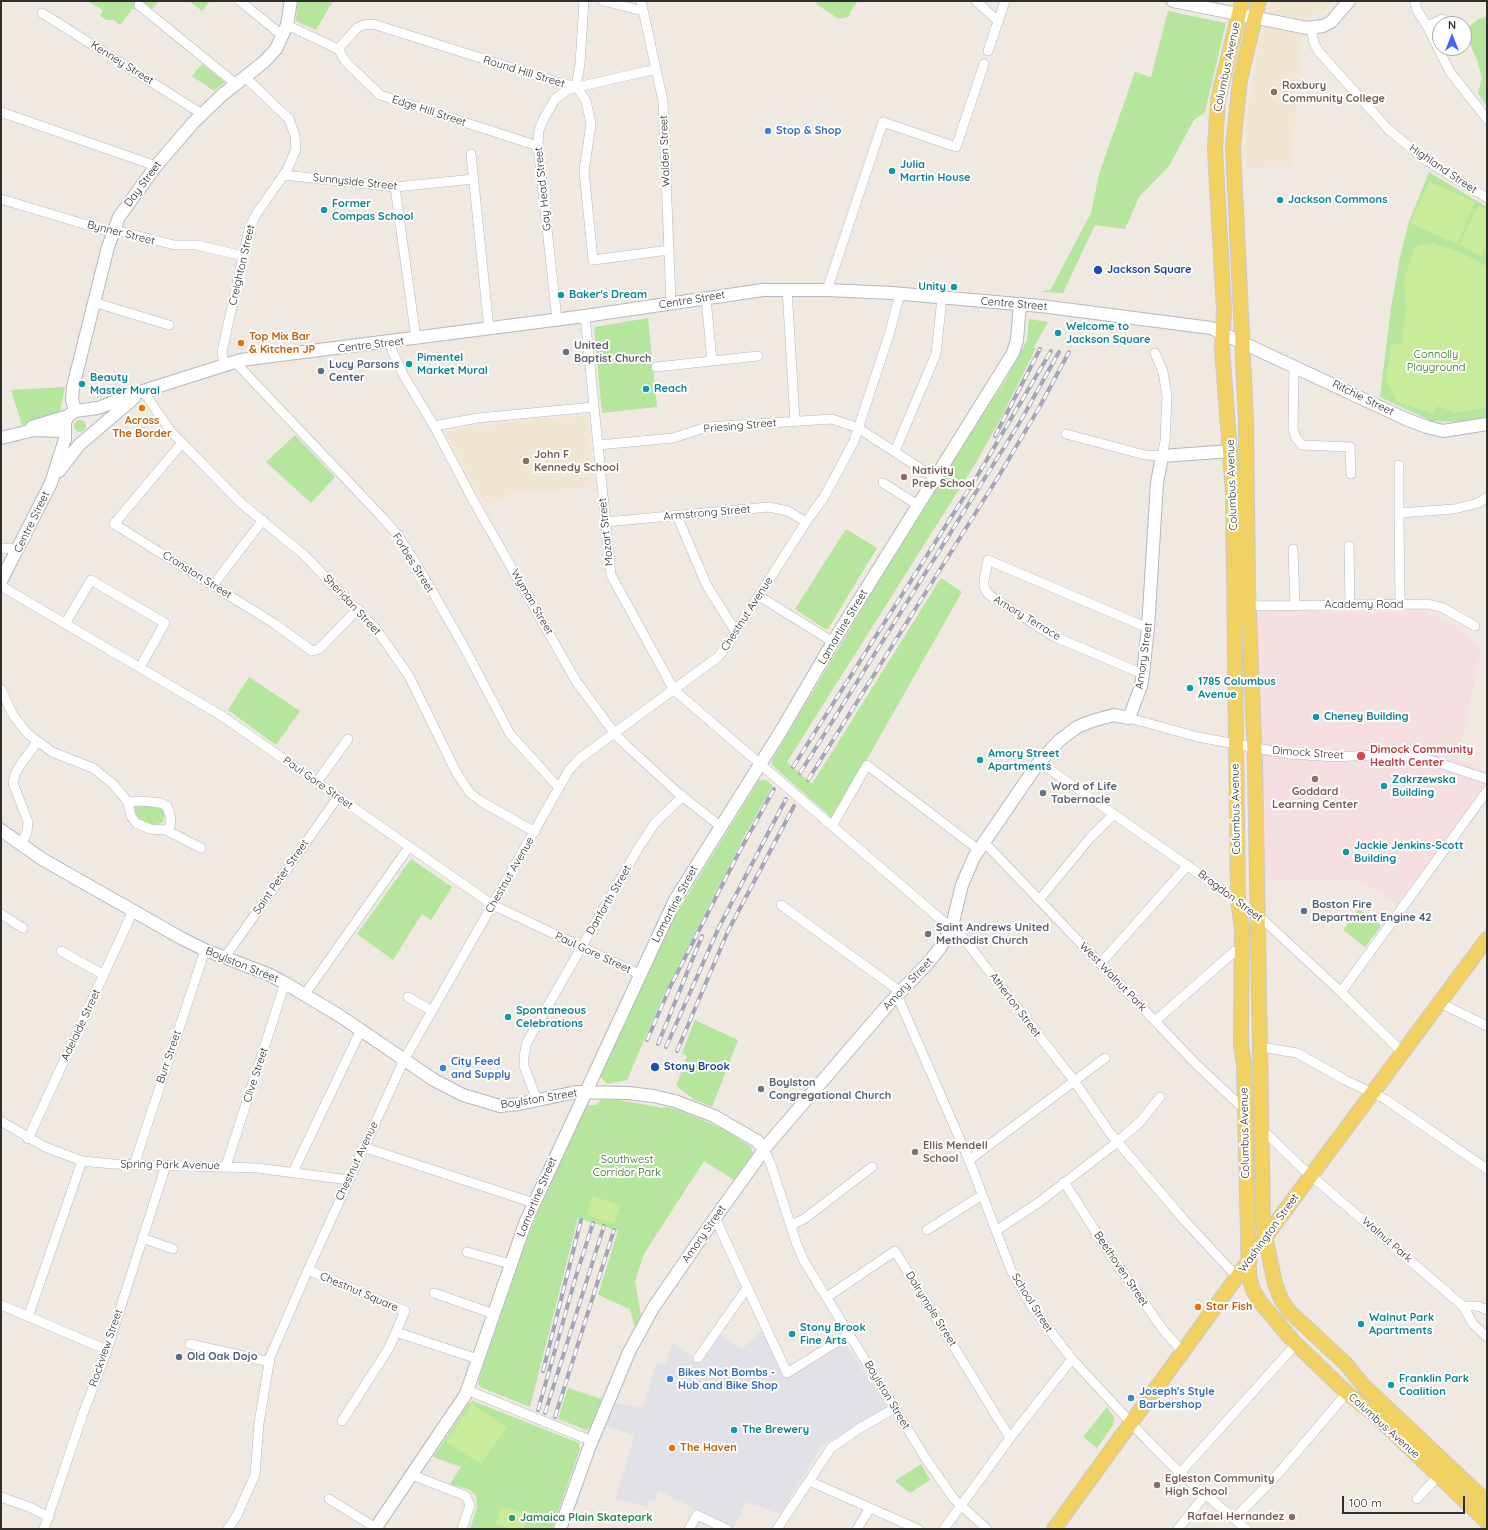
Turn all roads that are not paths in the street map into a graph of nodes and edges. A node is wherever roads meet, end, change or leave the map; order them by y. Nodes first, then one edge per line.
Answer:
1 (240, 1) edge
2 (291, 1) edge
3 (584, 1) edge
4 (603, 1) edge
5 (641, 1) edge
6 (976, 1) edge
7 (1005, 1) edge
8 (1173, 1) edge
9 (1242, 1) edge
10 (1259, 1) edge
11 (1349, 1) edge
12 (1415, 1) edge
13 (139, 6) dead end
14 (643, 11) junction
15 (42, 13) dead end
16 (1239, 15) junction
17 (1254, 18) junction
18 (998, 21) junction
19 (1432, 24) edge
20 (1427, 26) junction
21 (1311, 28) junction
22 (285, 31) junction
23 (338, 49) junction
24 (988, 51) dead end
25 (984, 64) dead end
26 (656, 70) junction
27 (241, 80) junction
28 (576, 86) junction
29 (1, 112) edge
30 (202, 114) junction
31 (1487, 119) edge
32 (538, 146) junction
33 (471, 154) dead end
34 (156, 166) junction
35 (284, 175) junction
36 (474, 179) junction
37 (395, 187) junction
38 (1487, 198) edge
39 (1, 199) edge
40 (113, 231) junction
41 (669, 250) junction
42 (243, 256) junction
43 (786, 289) junction
44 (827, 290) junction
45 (900, 294) junction
46 (706, 298) junction
47 (942, 298) junction
48 (93, 302) junction
49 (671, 303) junction
50 (1020, 304) junction
51 (585, 316) junction
52 (556, 320) junction
53 (168, 325) dead end
54 (489, 329) junction
55 (1222, 332) junction
56 (416, 339) junction
57 (1243, 342) junction
58 (390, 343) junction
59 (1155, 353) dead end
60 (758, 356) dead end
61 (712, 361) junction
62 (229, 363) junction
63 (1294, 366) junction
64 (656, 367) dead end
65 (143, 392) junction
66 (594, 407) junction
67 (74, 413) junction
68 (796, 421) junction
69 (1487, 424) edge
70 (434, 426) junction
71 (858, 428) junction
72 (24, 432) junction
73 (66, 432) junction
74 (1066, 434) dead end
75 (89, 437) junction
76 (1, 438) edge
77 (182, 443) junction
78 (598, 445) junction
79 (895, 451) junction
80 (1231, 451) junction
81 (1162, 456) junction
82 (1399, 465) dead end
83 (1352, 474) dead end
84 (935, 478) junction
85 (51, 483) junction
86 (883, 483) dead end
87 (1487, 498) edge
88 (918, 505) junction
89 (1400, 513) junction
90 (677, 516) junction
91 (262, 520) junction
92 (605, 522) junction
93 (806, 522) junction
94 (1349, 546) dead end
95 (1, 548) edge
96 (19, 549) junction
97 (1293, 549) dead end
98 (1, 581) edge
99 (213, 585) junction
100 (1, 586) edge
101 (759, 596) junction
102 (1350, 604) junction
103 (1400, 604) junction
104 (1295, 605) junction
105 (1249, 606) junction
106 (358, 609) junction
107 (65, 624) junction
108 (1475, 626) dead end
109 (1148, 628) junction
110 (736, 632) junction
111 (833, 642) junction
112 (140, 667) junction
113 (1143, 674) junction
114 (1, 689) edge
115 (674, 690) junction
116 (1129, 718) junction
117 (615, 734) junction
118 (348, 739) dead end
119 (37, 742) junction
120 (1235, 744) junction
121 (1254, 748) junction
122 (1039, 762) junction
123 (760, 765) junction
124 (1487, 779) edge
125 (317, 782) junction
126 (559, 788) junction
127 (1487, 791) edge
128 (683, 796) junction
129 (338, 797) junction
130 (128, 802) junction
131 (1114, 814) junction
132 (720, 826) junction
133 (832, 826) junction
134 (1, 830) edge
135 (166, 830) junction
136 (535, 832) junction
137 (21, 845) junction
138 (981, 846) junction
139 (409, 847) junction
140 (201, 848) dead end
141 (1188, 865) junction
142 (1039, 900) junction
143 (1238, 900) junction
144 (493, 905) junction
145 (781, 905) dead end
146 (133, 911) junction
147 (1, 914) edge
148 (1258, 915) junction
149 (952, 926) junction
150 (24, 928) dead end
151 (1487, 939) edge
152 (582, 948) junction
153 (205, 950) junction
154 (1242, 950) junction
155 (61, 951) dead end
156 (225, 957) junction
157 (1100, 964) junction
158 (638, 974) junction
159 (104, 975) junction
160 (285, 983) junction
161 (1341, 992) junction
162 (899, 993) junction
163 (305, 994) junction
164 (408, 996) dead end
165 (1440, 1003) junction
166 (432, 1011) junction
167 (1155, 1021) junction
168 (1487, 1026) edge
169 (360, 1030) junction
170 (1261, 1047) junction
171 (1402, 1052) junction
172 (1105, 1058) dead end
173 (404, 1060) junction
174 (1075, 1082) junction
175 (584, 1092) junction
176 (1373, 1093) junction
177 (1160, 1097) dead end
178 (537, 1100) junction
179 (1245, 1110) junction
180 (1, 1121) edge
181 (1262, 1132) junction
182 (28, 1139) junction
183 (1117, 1141) junction
184 (363, 1147) junction
185 (764, 1149) junction
186 (969, 1160) junction
187 (82, 1161) junction
188 (134, 1165) junction
189 (166, 1165) junction
190 (226, 1166) junction
191 (872, 1167) dead end
192 (1487, 1169) edge
193 (293, 1172) junction
194 (1311, 1176) junction
195 (349, 1180) junction
196 (1064, 1182) junction
197 (982, 1194) junction
198 (534, 1203) junction
199 (715, 1218) junction
200 (791, 1225) junction
201 (927, 1230) dead end
202 (997, 1230) junction
203 (1265, 1236) junction
204 (142, 1238) junction
205 (174, 1249) dead end
206 (467, 1252) dead end
207 (1248, 1261) junction
208 (510, 1264) junction
209 (308, 1270) junction
210 (1237, 1277) junction
211 (747, 1288) junction
212 (434, 1293) dead end
213 (826, 1297) junction
214 (1, 1305) edge
215 (1463, 1306) junction
216 (1487, 1310) edge
217 (494, 1314) junction
218 (28, 1317) junction
219 (396, 1332) junction
220 (850, 1334) junction
221 (1487, 1337) edge
222 (190, 1344) dead end
223 (1296, 1344) junction
224 (107, 1350) junction
225 (1183, 1352) junction
226 (698, 1358) dead end
227 (478, 1359) junction
228 (1072, 1359) junction
229 (270, 1362) junction
230 (467, 1390) junction
231 (1347, 1393) junction
232 (895, 1408) junction
233 (342, 1421) dead end
234 (1131, 1422) junction
235 (1010, 1438) junction
236 (592, 1441) junction
237 (1180, 1473) junction
238 (412, 1475) junction
239 (1438, 1476) junction
240 (808, 1481) junction
241 (1205, 1495) junction
242 (1, 1498) edge
243 (329, 1499) dead end
244 (1416, 1499) dead end
245 (1487, 1502) edge
246 (962, 1507) junction
247 (870, 1508) junction
248 (49, 1517) junction
249 (1487, 1522) edge
250 (1236, 1524) edge
251 (376, 1528) edge
252 (44, 1529) edge
253 (228, 1529) edge
254 (462, 1529) edge
255 (560, 1529) edge
256 (689, 1529) edge
257 (727, 1529) edge
258 (777, 1529) edge
259 (857, 1529) edge
260 (918, 1529) edge
261 (944, 1529) edge
262 (987, 1529) edge
263 (1054, 1529) edge
264 (1178, 1529) edge
265 (1246, 1529) edge

1 - 22 street
2 - 22 street, Day Street
3 - 28 street
4 - 14 street
5 - 14 street, Walden Street
6 - 18 street
7 - 18 street
8 - 16 street
9 - 16 main road, Columbus Avenue
10 - 17 main road, Columbus Avenue
11 - 21 street
12 - 20 street
13 - 27 street, Creighton Street
14 - 26 street, Walden Street
15 - 30 street, Kenney Street
16 - 17 street
16 - 55 main road, Columbus Avenue
17 - 21 street
17 - 57 main road, Columbus Avenue
18 - 24 street
19 - 20 street
20 - 31 street
21 - 38 street, Highland Street
22 - 23 street
22 - 27 street, Day Street
23 - 28 street, Round Hill Street
23 - 32 street, Edge Hill Street
25 - 44 street
26 - 28 street
26 - 41 street, Walden Street
27 - 30 street, Day Street
27 - 35 street, Creighton Street
28 - 32 street, Gay Head Street
28 - 41 street, Round Hill Street
29 - 34 street
30 - 34 street, Day Street
32 - 52 street, Gay Head Street
33 - 36 street
34 - 40 street, Day Street
35 - 37 street, Sunnyside Street
35 - 42 street, Creighton Street
36 - 37 street, Sunnyside Street
36 - 54 street
37 - 56 street
39 - 40 street, Bynner Street
40 - 42 street, Bynner Street
40 - 48 street, Day Street
41 - 49 street, Walden Street
42 - 62 street, Creighton Street
43 - 44 street, Centre Street
43 - 46 street, Centre Street
43 - 68 street
44 - 45 street, Centre Street
45 - 47 street, Centre Street
45 - 71 street, Chestnut Avenue
46 - 49 street, Centre Street
46 - 61 street
47 - 50 street, Centre Street
47 - 79 street
48 - 53 street
48 - 67 street, Day Street
49 - 51 street, Centre Street
50 - 55 street, Centre Street
50 - 84 street, Lamartine Street
51 - 52 street, Centre Street
51 - 66 street, Mozart Street
52 - 54 street, Centre Street
54 - 56 street, Centre Street
55 - 57 street, Centre Street
55 - 80 main road, Columbus Avenue
56 - 58 street, Centre Street
57 - 63 street, Ritchie Street
57 - 105 main road, Columbus Avenue
58 - 62 street, Centre Street
58 - 70 street, Wyman Street
59 - 81 street
60 - 61 street
61 - 64 street
62 - 65 street, Centre Street
62 - 126 street, Forbes Street
63 - 69 street, Ritchie Street
63 - 83 street
65 - 67 street, Centre Street
65 - 75 street, Centre Street
65 - 77 street, Sheridan Street
66 - 70 street
66 - 78 street, Mozart Street
67 - 72 street
67 - 73 street, Centre Street
67 - 75 street
68 - 71 street, Priesing Street
68 - 78 street, Priesing Street
70 - 117 street, Wyman Street
71 - 79 street, Priesing Street
71 - 93 street, Chestnut Avenue
72 - 73 street
72 - 76 street
73 - 75 street
73 - 85 street, Centre Street
74 - 81 street
75 - 85 street, Centre Street
77 - 91 street, Sheridan Street
77 - 99 street, Cranston Street
78 - 92 street, Mozart Street
79 - 84 street, Priesing Street
80 - 81 street
80 - 120 main road, Columbus Avenue
81 - 109 street, Amory Street
82 - 89 street
84 - 88 street, Lamartine Street
85 - 96 street, Centre Street
86 - 88 street
87 - 89 street
88 - 111 street, Lamartine Street
89 - 103 street
90 - 92 street, Armstrong Street
90 - 93 street, Armstrong Street
90 - 110 street
91 - 99 street
91 - 106 street, Sheridan Street
92 - 115 street, Mozart Street
93 - 101 street, Chestnut Avenue
94 - 102 street
95 - 96 street
96 - 98 street, Centre Street
97 - 104 street
99 - 106 street, Cranston Street
100 - 107 street, Paul Gore Street
101 - 110 street, Chestnut Avenue
101 - 111 street
102 - 103 street, Academy Road
102 - 104 street, Academy Road
103 - 108 street, Academy Road
104 - 105 street, Academy Road
105 - 121 main road, Columbus Avenue
106 - 136 street, Sheridan Street
107 - 112 street, Paul Gore Street
107 - 112 street
109 - 113 street, Amory Street
109 - 113 street, Amory Terrace
110 - 115 street, Chestnut Avenue
111 - 123 street, Lamartine Street
112 - 125 street, Paul Gore Street
113 - 116 street, Amory Street
114 - 119 street
115 - 117 street, Chestnut Avenue
115 - 123 street, Mozart Street
116 - 120 street, Dimock Street
116 - 122 street, Amory Street
117 - 126 street, Chestnut Avenue
117 - 128 street, Wyman Street
118 - 125 street
119 - 130 street
119 - 137 street
120 - 121 street, Dimock Street
120 - 143 main road, Columbus Avenue
121 - 124 street, Dimock Street
121 - 148 main road, Columbus Avenue
122 - 131 street, Bragdon Street
122 - 138 street, Amory Street
123 - 132 street, Lamartine Street
123 - 133 street, Atherton Street
125 - 129 street, Paul Gore Street
126 - 136 street, Chestnut Avenue
127 - 161 street
128 - 132 street, Wyman Street
128 - 152 street, Danforth Street
129 - 139 street, Paul Gore Street
129 - 156 street, Saint Peter Street
130 - 135 street
130 - 135 street
131 - 141 street, Bragdon Street
131 - 142 street
132 - 158 street, Lamartine Street
133 - 138 street, West Walnut Park
133 - 149 street, Atherton Street
134 - 137 street, Boylston Street
135 - 140 street
136 - 144 street, Chestnut Avenue
137 - 146 street, Boylston Street
138 - 142 street, West Walnut Park
138 - 149 street, Amory Street
139 - 144 street, Paul Gore Street
139 - 163 street
141 - 143 street, Bragdon Street
141 - 157 street
142 - 157 street, West Walnut Park
143 - 148 street, Bragdon Street
143 - 154 main road, Columbus Avenue
144 - 152 street, Paul Gore Street
144 - 166 street, Chestnut Avenue
145 - 162 street
146 - 153 street, Boylston Street
146 - 159 street, Adelaide Street
147 - 150 street
148 - 161 street, Bragdon Street
148 - 170 main road, Columbus Avenue
149 - 162 street, Amory Street
149 - 174 street, Atherton Street
151 - 165 main road, Washington Street
152 - 158 street, Paul Gore Street
152 - 178 street, Danforth Street
153 - 156 street, Boylston Street
153 - 188 street, Burr Street
154 - 167 street
154 - 179 main road, Columbus Avenue
155 - 159 street
156 - 160 street, Boylston Street
157 - 167 street, West Walnut Park
158 - 175 street, Lamartine Street
159 - 182 street, Adelaide Street
160 - 163 street, Boylston Street
160 - 190 street, Clive Street
161 - 171 street, Bragdon Street
162 - 185 street, Amory Street
162 - 186 street, School Street
163 - 169 street, Boylston Street
164 - 166 street
165 - 168 street
165 - 171 main road, Washington Street
166 - 173 street, Chestnut Avenue
167 - 179 street, West Walnut Park
169 - 173 street, Boylston Street
169 - 193 street
170 - 176 street
170 - 181 main road, Columbus Avenue
171 - 176 main road, Washington Street
172 - 174 street
173 - 178 street, Boylston Street
173 - 184 street, Chestnut Avenue
174 - 183 street, Atherton Street
174 - 186 street
175 - 178 street, Boylston Street
175 - 185 street, Boylston Street
175 - 198 street, Lamartine Street
176 - 192 street
176 - 194 main road, Washington Street
177 - 183 street
179 - 207 main road, Columbus Avenue
180 - 182 street, Spring Park Avenue
181 - 194 street
181 - 203 main road, Columbus Avenue
182 - 187 street, Spring Park Avenue
183 - 196 street
183 - 210 street, Atherton Street
184 - 195 street, Chestnut Avenue
184 - 198 street
185 - 199 street, Amory Street
185 - 200 street, Boylston Street
186 - 197 street, School Street
187 - 188 street, Spring Park Avenue
187 - 218 street
188 - 189 street, Spring Park Avenue
189 - 190 street, Spring Park Avenue
189 - 204 street, Rockview Street
190 - 193 street, Spring Park Avenue
191 - 200 street
193 - 195 street, Spring Park Avenue
194 - 203 main road, Washington Street
194 - 215 street, Walnut Park
195 - 209 street, Chestnut Avenue
196 - 202 street
196 - 225 street, Beethoven Street
197 - 201 street
197 - 202 street, School Street
198 - 208 street, Lamartine Street
199 - 211 street
199 - 236 street, Amory Street
200 - 213 street, Boylston Street
202 - 228 street, School Street
203 - 207 main road, Washington Street
203 - 245 main road, Columbus Avenue
204 - 205 street
204 - 224 street, Rockview Street
206 - 208 street
207 - 210 main road, Washington Street
207 - 223 main road, Columbus Avenue
208 - 217 street, Lamartine Street
209 - 219 street, Chestnut Square
209 - 229 street, Chestnut Avenue
210 - 225 main road, Washington Street
211 - 220 street
211 - 226 street
212 - 217 street
213 - 220 street, Boylston Street
213 - 235 street, Dalrymple Street
214 - 218 street
215 - 216 street
215 - 221 street, Walnut Park
217 - 227 street, Lamartine Street
218 - 224 street
219 - 227 street
219 - 233 street, Chestnut Square
220 - 232 street, Boylston Street
222 - 229 street
223 - 231 main road, Columbus Avenue
223 - 237 street
224 - 248 street, Rockview Street
225 - 234 main road, Washington Street
227 - 230 street, Lamartine Street
228 - 234 street, School Street
228 - 235 street
229 - 253 street, Chestnut Avenue
230 - 236 street
230 - 238 street, Lamartine Street
231 - 239 main road, Columbus Avenue
231 - 250 street
232 - 240 street
232 - 246 street, Boylston Street
234 - 237 street, School Street
234 - 263 main road, Washington Street
235 - 246 street
236 - 255 street, Amory Street
237 - 241 street, School Street
238 - 251 street, Lamartine Street
238 - 254 street
239 - 244 street
239 - 249 main road, Columbus Avenue
240 - 247 street
240 - 258 street
241 - 250 street, School Street
241 - 264 street
242 - 248 street
243 - 251 street
246 - 261 street
246 - 262 street, Boylston Street
247 - 259 street
247 - 260 street
248 - 252 street, Rockview Street
250 - 265 street, School Street
256 - 257 street

